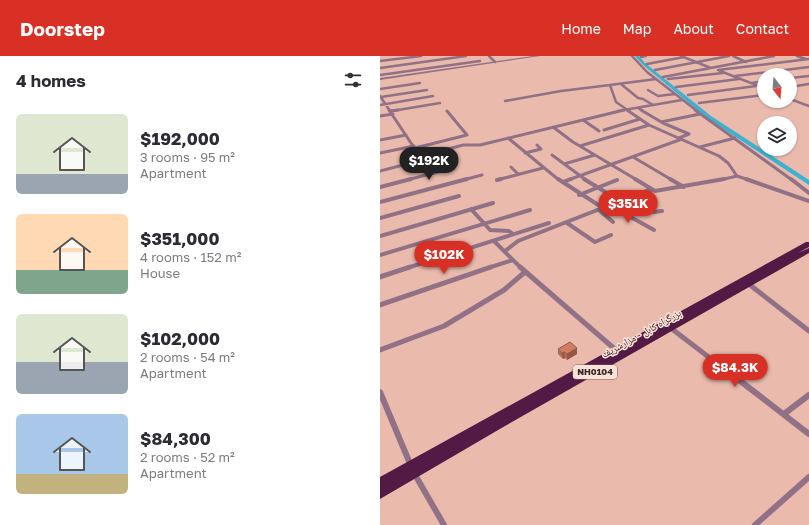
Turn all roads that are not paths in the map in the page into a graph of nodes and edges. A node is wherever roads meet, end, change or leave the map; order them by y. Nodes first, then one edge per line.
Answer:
1 (421, 56) edge
2 (466, 56) edge
3 (489, 56) edge
4 (538, 56) edge
5 (632, 56) edge
6 (646, 56) edge
7 (682, 56) edge
8 (688, 56) edge
9 (729, 56) edge
10 (733, 56) edge
11 (758, 56) edge
12 (774, 56) edge
13 (797, 56) edge
14 (403, 57) edge
15 (522, 57) edge
16 (641, 57) dead end
17 (770, 57) edge
18 (762, 58) junction
19 (809, 60) edge
20 (380, 61) edge
21 (480, 61) dead end
22 (780, 61) dead end
23 (495, 62) junction
24 (698, 62) junction
25 (746, 62) junction
26 (408, 64) junction
27 (647, 64) dead end
28 (809, 67) edge
29 (380, 68) edge
30 (713, 68) junction
31 (414, 70) junction
32 (655, 70) dead end
33 (718, 70) junction
34 (724, 73) junction
35 (380, 74) edge
36 (417, 74) junction
37 (734, 76) junction
38 (809, 76) edge
39 (663, 77) dead end
40 (797, 77) edge
41 (380, 79) edge
42 (656, 79) junction
43 (666, 79) dead end
44 (740, 79) junction
45 (757, 82) edge
46 (420, 83) dead end
47 (751, 83) junction
48 (621, 84) junction
49 (809, 84) edge
50 (610, 85) junction
51 (757, 86) joint
52 (797, 86) edge
53 (676, 87) dead end
54 (380, 89) edge
55 (427, 90) dead end
56 (648, 90) dead end
57 (675, 94) junction
58 (688, 95) dead end
59 (757, 95) edge
60 (380, 96) edge
61 (432, 96) dead end
62 (682, 100) junction
63 (505, 101) dead end
64 (797, 101) edge
65 (440, 103) dead end
66 (699, 103) dead end
67 (386, 104) junction
68 (380, 105) edge
69 (653, 105) junction
70 (808, 105) edge
71 (638, 108) junction
72 (626, 110) junction
73 (447, 112) dead end
74 (392, 113) junction
75 (700, 114) junction
76 (380, 116) edge
77 (640, 119) junction
78 (583, 120) junction
79 (661, 122) junction
80 (648, 125) junction
81 (554, 127) junction
82 (599, 130) dead end
83 (604, 130) dead end
84 (406, 135) junction
85 (508, 138) junction
86 (735, 138) junction
87 (680, 139) junction
88 (380, 140) edge
89 (537, 145) dead end
90 (580, 146) junction
91 (414, 147) junction
92 (700, 147) junction
93 (380, 153) edge
94 (525, 153) junction
95 (552, 155) dead end
96 (595, 155) junction
97 (423, 156) junction
98 (633, 157) junction
99 (564, 164) junction
100 (611, 165) junction
101 (511, 167) dead end
102 (452, 168) dead end
103 (543, 168) junction
104 (380, 171) edge
105 (518, 174) junction
106 (482, 175) dead end
107 (579, 176) junction
108 (737, 176) junction
109 (497, 180) dead end
110 (617, 180) dead end
111 (563, 182) junction
112 (380, 187) edge
113 (598, 187) junction
114 (684, 187) junction
115 (650, 189) junction
116 (809, 193) edge
117 (579, 195) junction
118 (459, 196) dead end
119 (632, 196) junction
120 (620, 201) junction
121 (809, 201) edge
122 (380, 202) edge
123 (493, 203) dead end
124 (609, 205) junction
125 (601, 209) junction
126 (471, 210) junction
127 (530, 210) dead end
128 (662, 211) dead end
129 (380, 218) edge
130 (613, 222) dead end
131 (549, 223) dead end
132 (567, 223) junction
133 (483, 224) junction
134 (654, 230) dead end
135 (514, 234) junction
136 (611, 235) dead end
137 (380, 236) edge
138 (494, 241) junction
139 (809, 244) edge
140 (809, 250) edge
141 (505, 251) junction
142 (380, 255) edge
143 (513, 260) junction
144 (525, 272) junction
145 (380, 277) edge
146 (750, 284) junction
147 (380, 305) edge
148 (672, 329) junction
149 (809, 331) edge
150 (380, 350) edge
151 (620, 354) junction
152 (380, 392) edge
153 (809, 395) edge
154 (382, 401) edge
155 (784, 414) junction
156 (809, 434) edge
157 (413, 470) junction
158 (809, 476) edge
159 (380, 483) edge
160 (380, 494) edge
161 (444, 525) edge
162 (755, 525) edge

1 - 14 street
2 - 26 street
3 - 23 street
4 - 15 street
5 - 42 street
6 - 16 street
7 - 8 street
7 - 24 street
7 - 27 street
9 - 24 street
10 - 25 street
11 - 18 street
12 - 17 street
13 - 19 street
14 - 20 street
14 - 26 street
15 - 23 street
17 - 18 street
17 - 22 street
18 - 25 street
19 - 33 street
21 - 31 street
23 - 36 street
24 - 30 street
24 - 32 street
25 - 30 street
26 - 29 street
26 - 31 street
28 - 37 street
30 - 33 street
30 - 39 street
31 - 35 street
31 - 36 street
33 - 34 street
34 - 37 street
34 - 43 street
36 - 41 street
37 - 44 street
38 - 40 street
42 - 48 street
42 - 57 street
44 - 47 street
44 - 53 street
45 - 47 street
46 - 54 street
47 - 51 street
48 - 50 street
48 - 69 street
49 - 52 street
50 - 63 street
50 - 72 street
51 - 58 street
55 - 60 street
56 - 57 street
57 - 62 street
59 - 66 street
60 - 67 street
61 - 67 street
62 - 69 street
62 - 75 street
64 - 70 street
65 - 74 street
67 - 68 street
67 - 74 street
69 - 71 street
71 - 72 street
71 - 79 street
72 - 77 street
72 - 78 street
73 - 91 street
74 - 76 street
74 - 84 street
75 - 79 street
75 - 86 street
77 - 80 street
77 - 83 street
78 - 81 street
78 - 82 street
79 - 87 street
80 - 87 street
80 - 90 street
81 - 85 street
81 - 90 street
84 - 88 street
84 - 91 street
85 - 94 street
85 - 97 street
86 - 92 street
86 - 116 street
87 - 92 street
87 - 98 street
89 - 94 street
90 - 96 street
91 - 93 street
91 - 97 street
92 - 108 street
94 - 103 street
95 - 99 street
96 - 99 street
96 - 100 street
97 - 104 street
98 - 100 street
98 - 114 street
99 - 107 street
100 - 107 street
100 - 115 street
101 - 105 street
102 - 112 street
103 - 105 street
103 - 111 street
105 - 109 street
106 - 122 street
107 - 111 street
107 - 113 street
108 - 114 street
108 - 121 street
110 - 113 street
111 - 117 street
113 - 117 street
113 - 120 street
114 - 115 street
115 - 119 street
117 - 125 street
118 - 129 street
119 - 120 street
119 - 128 street
120 - 124 street
123 - 126 street
124 - 125 street
124 - 134 street
125 - 130 street
125 - 132 street
126 - 133 street
126 - 137 street
127 - 133 street
131 - 135 street
132 - 136 street
132 - 141 street
133 - 135 street
133 - 142 street
135 - 138 street
138 - 141 street
138 - 145 street
139 - 151 highway, بزرگراه کابل - مزارشریف / NH0104
140 - 146 highway, بزرگراه کابل - مزارشریف / NH0104
141 - 143 street
143 - 144 street
143 - 147 street
144 - 150 street
144 - 151 street
146 - 148 highway, بزرگراه کابل - مزارشریف / NH0104
146 - 149 street
148 - 151 highway, بزرگراه کابل - مزارشریف / NH0104
148 - 155 street
151 - 157 highway, بزرگراه کابل - مزارشریف / NH0104
152 - 154 street
153 - 155 street
154 - 157 street
155 - 156 street
157 - 159 highway, بزرگراه کابل - مزارشریف / NH0104
157 - 160 highway, بزرگراه کابل - مزارشریف / NH0104
157 - 161 street
158 - 162 street

